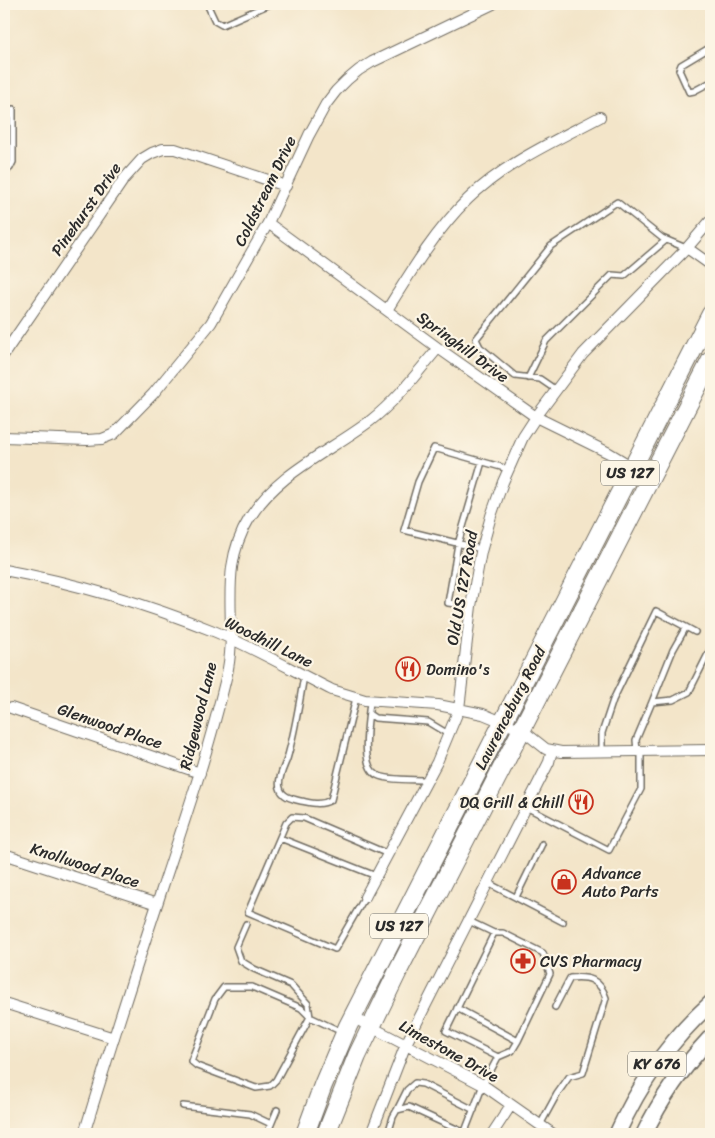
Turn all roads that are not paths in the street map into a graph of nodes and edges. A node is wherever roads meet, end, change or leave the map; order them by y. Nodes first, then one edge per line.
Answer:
1 (207, 4) edge
2 (270, 4) edge
3 (493, 4) edge
4 (711, 47) edge
5 (711, 82) edge
6 (12, 109) dead end
7 (600, 117) dead end
8 (4, 169) edge
9 (286, 186) junction
10 (711, 220) edge
11 (268, 223) junction
12 (666, 240) junction
13 (686, 248) junction
14 (711, 265) edge
15 (387, 310) junction
16 (711, 314) edge
17 (438, 348) junction
18 (4, 354) edge
19 (711, 360) edge
20 (528, 378) junction
21 (556, 390) junction
22 (536, 417) junction
23 (4, 436) edge
24 (482, 462) junction
25 (633, 467) junction
26 (508, 469) junction
27 (651, 478) junction
28 (458, 544) junction
29 (482, 550) junction
30 (4, 570) edge
31 (471, 606) junction
32 (686, 627) junction
33 (695, 632) dead end
34 (231, 639) junction
35 (711, 648) edge
36 (304, 676) junction
37 (356, 698) junction
38 (370, 700) junction
39 (652, 702) junction
40 (11, 708) dead end
41 (459, 709) junction
42 (369, 714) junction
43 (502, 722) junction
44 (522, 730) junction
45 (448, 734) junction
46 (552, 750) junction
47 (711, 750) edge
48 (639, 751) junction
49 (602, 752) junction
50 (200, 773) junction
51 (428, 780) junction
52 (526, 806) junction
53 (280, 838) junction
54 (542, 844) dead end
55 (4, 854) edge
56 (388, 854) junction
57 (376, 876) junction
58 (488, 883) junction
59 (365, 897) joint
60 (516, 897) junction
61 (157, 904) junction
62 (469, 921) junction
63 (563, 922) dead end
64 (246, 924) dead end
65 (494, 933) junction
66 (4, 1003) edge
67 (711, 1003) edge
68 (555, 1007) dead end
69 (458, 1008) junction
70 (310, 1017) junction
71 (352, 1017) junction
72 (371, 1026) junction
73 (344, 1034) junction
74 (711, 1036) edge
75 (114, 1038) junction
76 (518, 1041) junction
77 (406, 1044) junction
78 (498, 1057) junction
79 (483, 1085) junction
80 (511, 1105) junction
81 (183, 1106) dead end
82 (277, 1110) dead end
83 (397, 1110) junction
84 (474, 1110) junction
85 (380, 1112) junction
86 (392, 1117) junction
87 (271, 1124) junction
88 (540, 1125) junction
89 (464, 1133) edge
90 (84, 1134) edge
91 (267, 1134) edge
92 (305, 1134) edge
93 (326, 1134) edge
94 (371, 1134) edge
95 (388, 1134) edge
96 (492, 1134) edge
97 (553, 1134) edge
98 (617, 1134) edge
99 (644, 1134) edge

1 - 2 lane
3 - 9 street, Coldstream Drive
4 - 5 lane
6 - 8 lane
7 - 15 street
9 - 11 street, Coldstream Drive
9 - 18 street, Pinehurst Drive
10 - 13 street, Old US 127 Road
11 - 15 street, Springhill Drive
11 - 23 street, Coldstream Drive
12 - 13 lane
12 - 20 lane
12 - 20 lane
13 - 14 street
13 - 21 street, Old US 127 Road
15 - 17 street, Springhill Drive
16 - 25 highway, Lawrenceburg Road / US 127
17 - 22 street, Springhill Drive
17 - 34 street, Ridgewood Lane
19 - 27 highway, Lawrenceburg Road / US 127
20 - 21 lane
21 - 22 street, Old US 127 Road
22 - 25 street, Springhill Drive
22 - 26 street, Old US 127 Road
24 - 26 lane
24 - 28 lane
24 - 28 lane
25 - 27 street, Springhill Drive
25 - 43 highway, Lawrenceburg Road / US 127
26 - 29 street, Old US 127 Road
27 - 44 highway, Lawrenceburg Road / US 127
28 - 29 lane
28 - 31 lane
29 - 31 street, Old US 127 Road
30 - 34 street, Woodhill Lane
31 - 41 street, Old US 127 Road
32 - 33 lane
32 - 39 lane
32 - 49 lane
34 - 36 street, Woodhill Lane
34 - 50 street, Ridgewood Lane
35 - 39 lane
36 - 37 street, Woodhill Lane
36 - 37 lane
37 - 38 street, Woodhill Lane
38 - 41 street, Woodhill Lane
38 - 42 lane
39 - 48 lane
40 - 50 street, Glenwood Place
41 - 43 street, Woodhill Lane
41 - 45 street, Old US 127 Road
42 - 45 lane
42 - 51 lane
43 - 44 street, Woodhill Lane
43 - 71 highway, Lawrenceburg Road / US 127
44 - 46 street, Woodhill Lane
44 - 72 highway, Lawrenceburg Road / US 127
45 - 51 street, Old US 127 Road
46 - 49 street
46 - 52 street
47 - 48 street
48 - 49 street
48 - 52 lane
50 - 61 street, Ridgewood Lane
51 - 56 street, Old US 127 Road
52 - 58 street
53 - 56 lane
53 - 57 lane
53 - 59 lane
54 - 60 lane
55 - 61 street, Knollwood Place
56 - 57 street, Old US 127 Road
57 - 59 street, Old US 127 Road
58 - 60 lane
58 - 62 street
60 - 63 lane
61 - 75 street, Ridgewood Lane
62 - 65 lane
62 - 77 street
64 - 70 lane
65 - 69 lane
65 - 76 lane
66 - 75 street
67 - 98 main road, KY 676
68 - 88 lane
69 - 76 lane
69 - 78 lane
70 - 70 lane
70 - 73 lane
71 - 72 street, Limestone Drive
71 - 73 highway, Lawrenceburg Road / US 127
72 - 77 street, Limestone Drive
72 - 93 highway, Lawrenceburg Road / US 127
73 - 92 highway, Lawrenceburg Road / US 127
74 - 99 main road, KY 676
75 - 90 street, Ridgewood Lane
76 - 78 lane
77 - 79 street, Limestone Drive
77 - 85 street
78 - 79 lane
79 - 80 street, Limestone Drive
79 - 84 lane
80 - 88 street, Limestone Drive
80 - 96 street
81 - 87 lane
82 - 87 lane
83 - 84 lane
83 - 86 lane
83 - 89 lane
84 - 89 lane
85 - 86 lane
85 - 94 street
86 - 95 lane
87 - 91 lane
88 - 97 street, Limestone Drive

